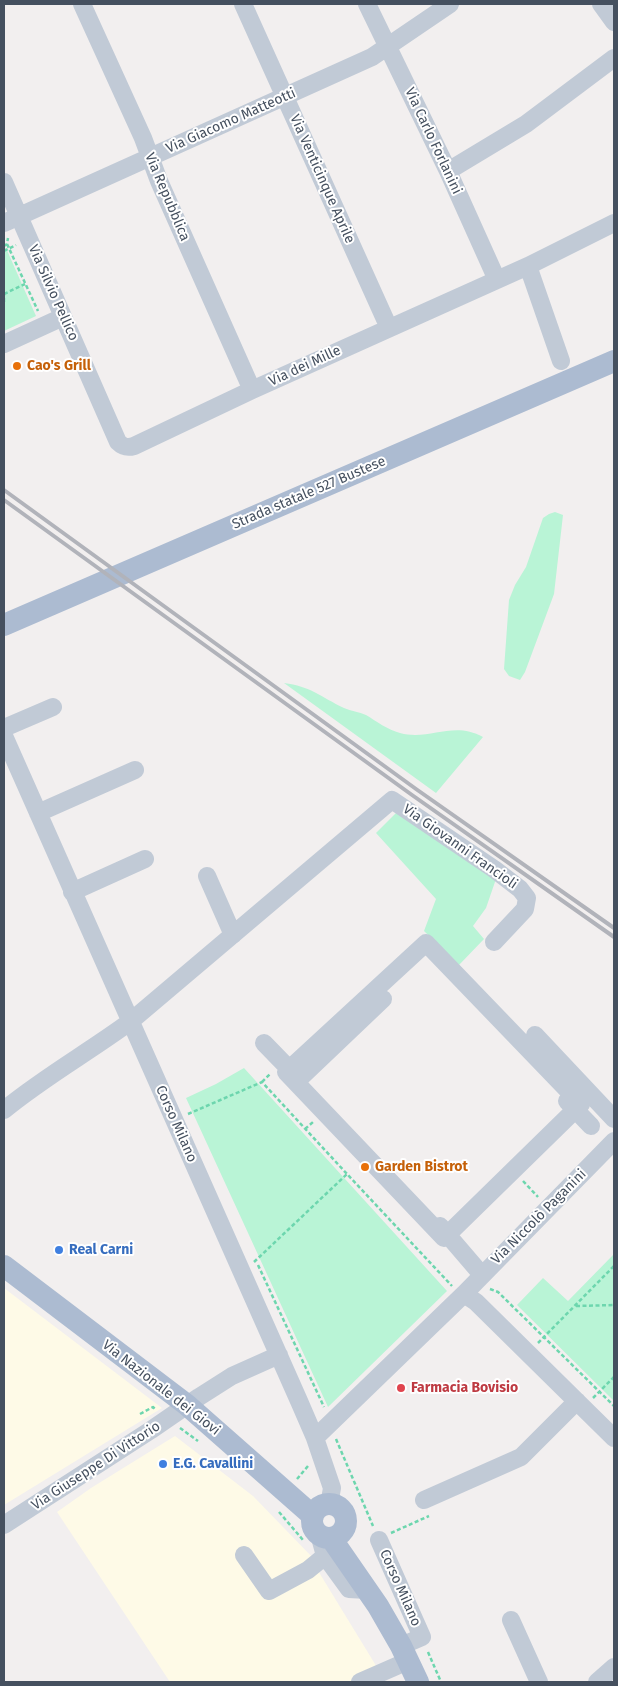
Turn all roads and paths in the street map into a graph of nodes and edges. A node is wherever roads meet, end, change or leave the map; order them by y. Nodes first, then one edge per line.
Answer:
1 (82, 4) edge
2 (243, 4) edge
3 (367, 4) edge
4 (450, 4) edge
5 (601, 4) edge
6 (614, 22) edge
7 (388, 47) junction
8 (614, 58) edge
9 (284, 96) junction
10 (150, 157) junction
11 (448, 171) junction
12 (4, 182) edge
13 (11, 220) edge
14 (614, 223) edge
15 (8, 244) dead end
16 (528, 266) junction
17 (497, 280) junction
18 (25, 284) junction
19 (4, 294) edge
20 (4, 302) edge
21 (63, 317) junction
22 (44, 326) junction
23 (389, 328) junction
24 (4, 344) edge
25 (561, 361) dead end
26 (614, 361) edge
27 (252, 390) junction
28 (134, 446) joint
29 (4, 625) edge
30 (54, 707) dead end
31 (4, 728) edge
32 (4, 736) edge
33 (134, 770) dead end
34 (38, 813) junction
35 (145, 859) dead end
36 (207, 876) dead end
37 (72, 892) junction
38 (233, 935) junction
39 (494, 942) dead end
40 (131, 1022) junction
41 (535, 1035) dead end
42 (264, 1044) dead end
43 (294, 1074) junction
44 (573, 1108) junction
45 (4, 1110) edge
46 (614, 1119) edge
47 (174, 1120) junction
48 (591, 1126) dead end
49 (614, 1141) edge
50 (512, 1171) junction
51 (347, 1174) junction
52 (542, 1202) dead end
53 (446, 1232) junction
54 (252, 1252) dead end
55 (248, 1264) junction
56 (4, 1266) edge
57 (614, 1266) edge
58 (486, 1282) junction
59 (459, 1291) junction
60 (614, 1305) edge
61 (575, 1306) junction
62 (545, 1337) junction
63 (528, 1353) junction
64 (279, 1355) junction
65 (614, 1377) edge
66 (600, 1391) junction
67 (318, 1392) junction
68 (193, 1401) junction
69 (299, 1401) junction
70 (580, 1404) junction
71 (614, 1406) edge
72 (326, 1412) dead end
73 (315, 1438) junction
74 (614, 1438) edge
75 (337, 1442) dead end
76 (307, 1463) dead end
77 (292, 1484) dead end
78 (424, 1500) dead end
79 (4, 1525) edge
80 (327, 1529) junction
81 (377, 1535) joint
82 (244, 1555) dead end
83 (372, 1598) junction
84 (511, 1620) dead end
85 (422, 1637) junction
86 (405, 1653) junction
87 (614, 1667) edge
88 (360, 1682) edge
89 (418, 1682) edge
90 (441, 1682) edge
91 (539, 1682) edge
92 (597, 1682) edge

1 - 10 street, Via Repubblica
2 - 9 street, Via Venticinque Aprile
3 - 7 street, Via Carlo Forlanini
4 - 7 street, Via Giacomo Matteotti
5 - 6 street
7 - 9 street, Via Giacomo Matteotti
7 - 11 street, Via Carlo Forlanini
8 - 11 street
9 - 10 street, Via Giacomo Matteotti
9 - 23 street, Via Venticinque Aprile
10 - 13 street, Via Giacomo Matteotti
10 - 27 street, Via Repubblica
11 - 17 street, Via Carlo Forlanini
12 - 13 street, Via Silvio Pellico
13 - 21 street, Via Silvio Pellico
14 - 16 street, Via dei Mille
15 - 18 path
16 - 17 street, Via dei Mille
16 - 25 street
17 - 23 street, Via dei Mille
18 - 19 path
18 - 22 path
19 - 20 path
21 - 22 street
21 - 28 street, Via Silvio Pellico
22 - 24 street
23 - 27 street, Via dei Mille
26 - 29 main road, Strada statale 527 Bustese
27 - 28 street, Via dei Mille
30 - 31 street
32 - 34 street, Corso Milano
33 - 34 street
34 - 37 street, Corso Milano
35 - 37 street
36 - 38 street
37 - 40 street, Corso Milano
38 - 39 street, Via Giovanni Francioli
38 - 40 street, Via Giovanni Francioli
40 - 45 street, Via Giovanni Francioli
40 - 47 street, Corso Milano
41 - 46 street
42 - 43 street
43 - 44 street
43 - 53 street
44 - 48 street
44 - 50 street
44 - 53 street
47 - 51 path
47 - 55 street, Corso Milano
49 - 58 street, Via Niccolò Paganini
50 - 52 path
50 - 53 street
51 - 55 path
51 - 59 path
53 - 58 street
54 - 55 path
55 - 64 street, Corso Milano
55 - 67 path
56 - 68 main road, Via Nazionale dei Giovi
57 - 61 path
58 - 59 street, Via Niccolò Paganini
58 - 62 path
59 - 63 street
59 - 73 street, Via Niccolò Paganini
60 - 61 path
61 - 62 path
62 - 63 path
62 - 66 path
63 - 70 street
64 - 68 street
64 - 69 street, Corso Milano
65 - 66 path
66 - 70 path
66 - 71 path
67 - 69 path
67 - 72 path
68 - 79 street, Via Giuseppe Di Vittorio
68 - 80 main road, Via Nazionale dei Giovi
69 - 73 street, Corso Milano
70 - 74 street
70 - 78 street
73 - 80 street, Corso Milano
75 - 81 path
76 - 77 path
80 - 82 street
80 - 83 main road, Via Nazionale dei Giovi
80 - 83 street, Via Nazionale dei Giovi
81 - 85 street, Corso Milano
83 - 86 main road, Via Nazionale dei Giovi
84 - 91 street
85 - 86 street, Corso Milano
85 - 90 path, Corso Milano
86 - 88 street
86 - 89 main road, Via Nazionale dei Giovi
87 - 92 street

